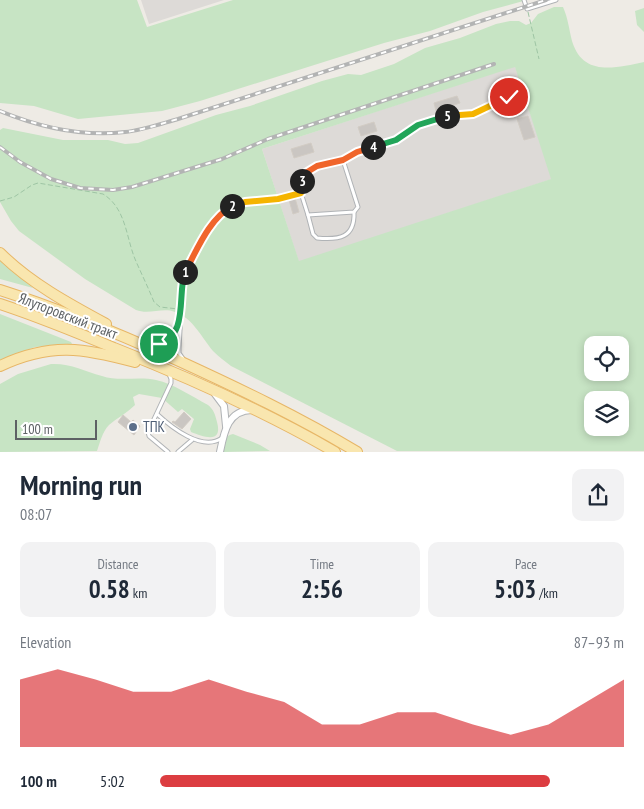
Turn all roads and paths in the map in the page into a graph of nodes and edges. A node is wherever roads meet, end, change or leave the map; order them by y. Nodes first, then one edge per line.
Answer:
1 (524, 0) edge
2 (556, 0) edge
3 (528, 9) junction
4 (539, 58) dead end
5 (509, 97) dead end
6 (343, 160) junction
7 (301, 193) junction
8 (0, 201) edge
9 (354, 212) junction
10 (308, 215) junction
11 (0, 253) edge
12 (0, 290) edge
13 (0, 304) edge
14 (181, 309) junction
15 (181, 316) junction
16 (103, 329) junction
17 (135, 339) junction
18 (162, 354) junction
19 (0, 366) edge
20 (159, 366) junction
21 (204, 385) junction
22 (244, 391) junction
23 (258, 411) junction
24 (157, 414) junction
25 (226, 427) junction
26 (223, 437) junction
27 (192, 440) junction
28 (168, 452) edge
29 (178, 452) edge
30 (220, 452) edge
31 (335, 452) edge
32 (357, 452) edge

1 - 3 lane
2 - 3 lane
3 - 4 path
5 - 6 lane
6 - 7 lane
6 - 9 lane
7 - 10 lane
7 - 14 lane
8 - 14 path
9 - 10 lane
9 - 10 lane
11 - 17 main road
12 - 16 main road, Ялуторовский тракт
13 - 20 main road, Ялуторовский тракт
14 - 15 lane
15 - 17 lane
15 - 22 lane
16 - 17 main road
16 - 18 main road, Ялуторовский тракт
17 - 18 main road
18 - 22 main road, Ялуторовский тракт
19 - 20 main road
20 - 21 main road, Ялуторовский тракт
20 - 24 lane
21 - 23 main road, Ялуторовский тракт
21 - 25 street
22 - 32 main road, Ялуторовский тракт
23 - 25 street
23 - 31 main road, Ялуторовский тракт
24 - 27 lane
24 - 28 lane
25 - 26 street
26 - 27 lane
26 - 30 street
27 - 29 lane

